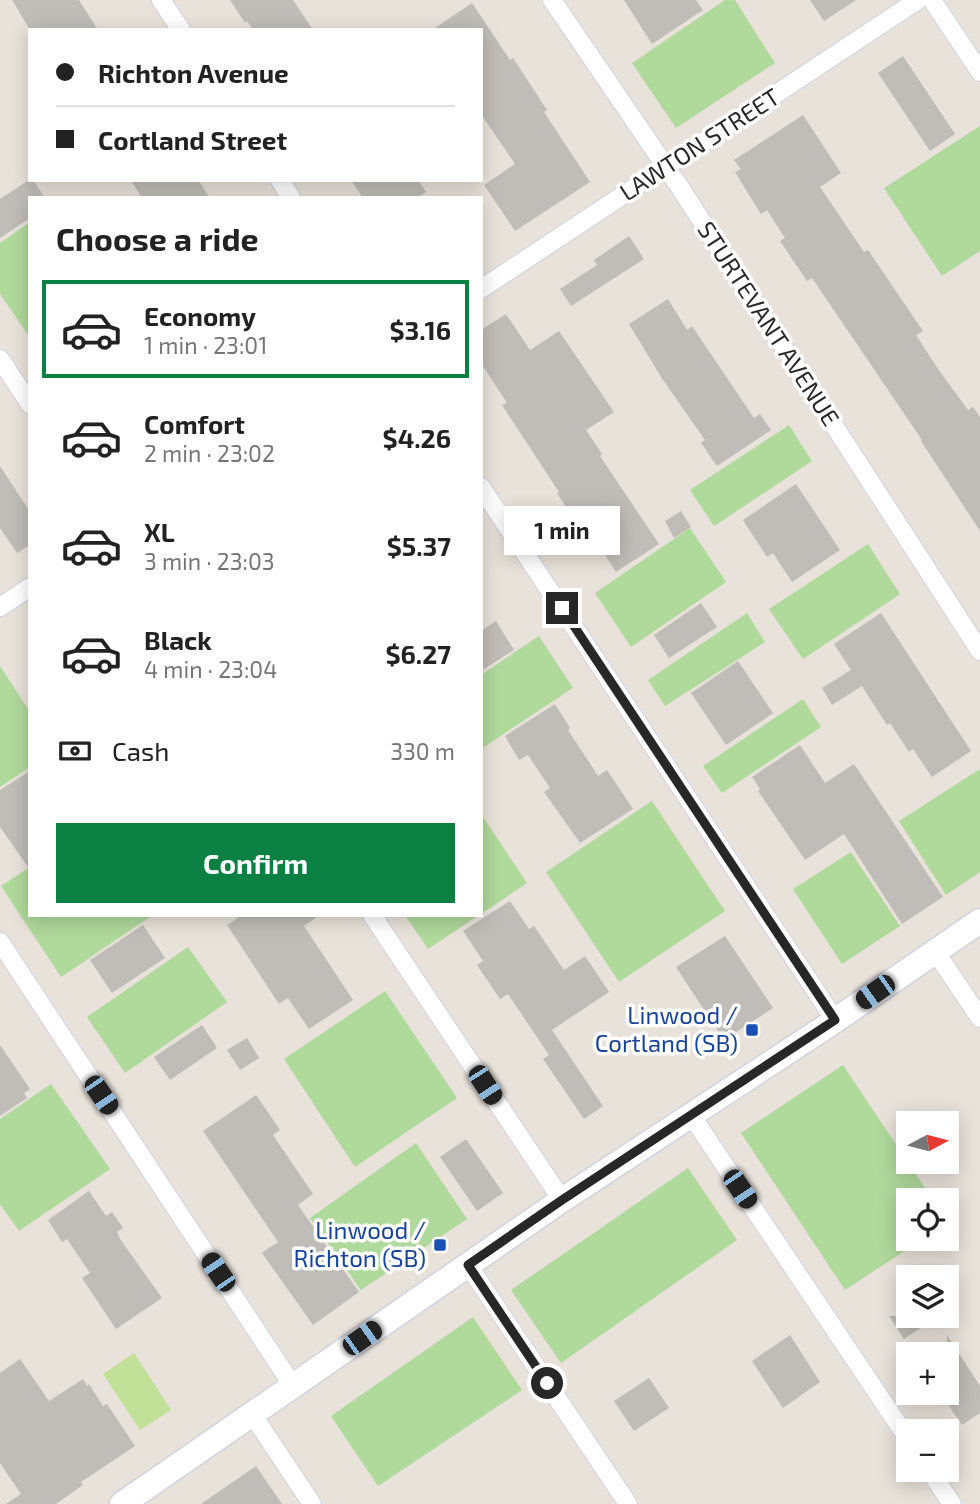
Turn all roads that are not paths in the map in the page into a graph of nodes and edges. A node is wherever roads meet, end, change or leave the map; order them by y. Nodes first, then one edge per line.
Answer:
1 (161, 0) edge
2 (552, 0) edge
3 (918, 0) edge
4 (932, 0) edge
5 (180, 28) edge
6 (980, 72) edge
7 (666, 168) junction
8 (483, 288) edge
9 (0, 359) edge
10 (28, 401) edge
11 (483, 490) edge
12 (28, 588) edge
13 (0, 607) edge
14 (980, 651) edge
15 (373, 917) edge
16 (980, 921) edge
17 (0, 942) edge
18 (935, 951) junction
19 (980, 1018) edge
20 (835, 1020) junction
21 (691, 1115) junction
22 (562, 1200) junction
23 (468, 1265) junction
24 (293, 1386) junction
25 (252, 1414) junction
26 (896, 1420) edge
27 (937, 1482) edge
28 (122, 1504) edge
29 (312, 1504) edge
30 (628, 1504) edge
31 (952, 1504) edge

1 - 5 street
2 - 7 street, STURTEVANT AVENUE
3 - 7 street, LAWTON STREET
4 - 6 street
7 - 8 street, LAWTON STREET
7 - 14 street, STURTEVANT AVENUE
9 - 10 street
11 - 20 street
12 - 13 street
15 - 22 street
16 - 18 street
17 - 24 street
18 - 19 street
18 - 20 street
20 - 21 street
21 - 22 street
21 - 26 street
22 - 23 street
23 - 24 street
23 - 30 street
24 - 25 street
25 - 28 street
25 - 29 street
27 - 31 street

